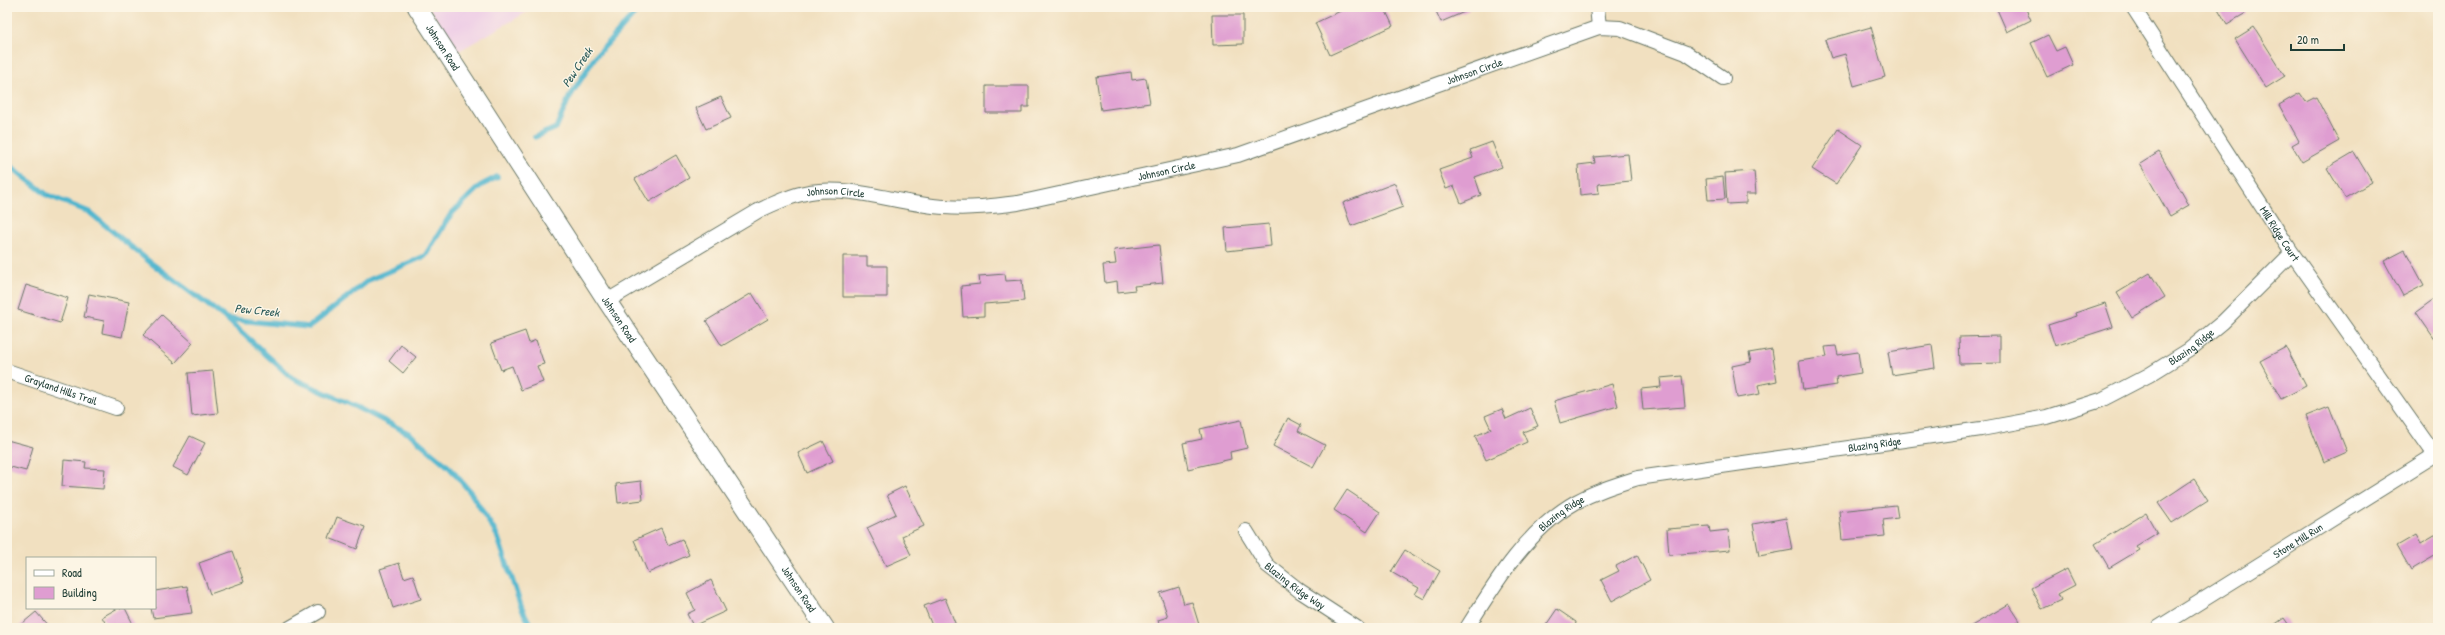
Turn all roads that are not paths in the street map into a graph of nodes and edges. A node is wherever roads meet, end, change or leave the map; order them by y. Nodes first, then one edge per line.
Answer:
1 (417, 7) edge
2 (1597, 7) edge
3 (2133, 7) edge
4 (1599, 27) junction
5 (1723, 78) dead end
6 (2292, 253) junction
7 (608, 301) junction
8 (7, 371) edge
9 (116, 408) dead end
10 (2436, 454) edge
11 (1246, 531) dead end
12 (318, 612) dead end
13 (290, 628) edge
14 (825, 628) edge
15 (1357, 628) edge
16 (1467, 628) edge
17 (2158, 628) edge

1 - 7 street, Johnson Road
2 - 4 street
3 - 6 street, Mill Ridge Court
4 - 5 street, Johnson Circle
4 - 7 street, Johnson Circle
6 - 10 street, Mill Ridge Court
6 - 16 street, Blazing Ridge
7 - 14 street, Johnson Road
8 - 9 street, Grayland Hills Trail
10 - 17 street, Stone Mill Run
11 - 15 street, Blazing Ridge Way
12 - 13 street

